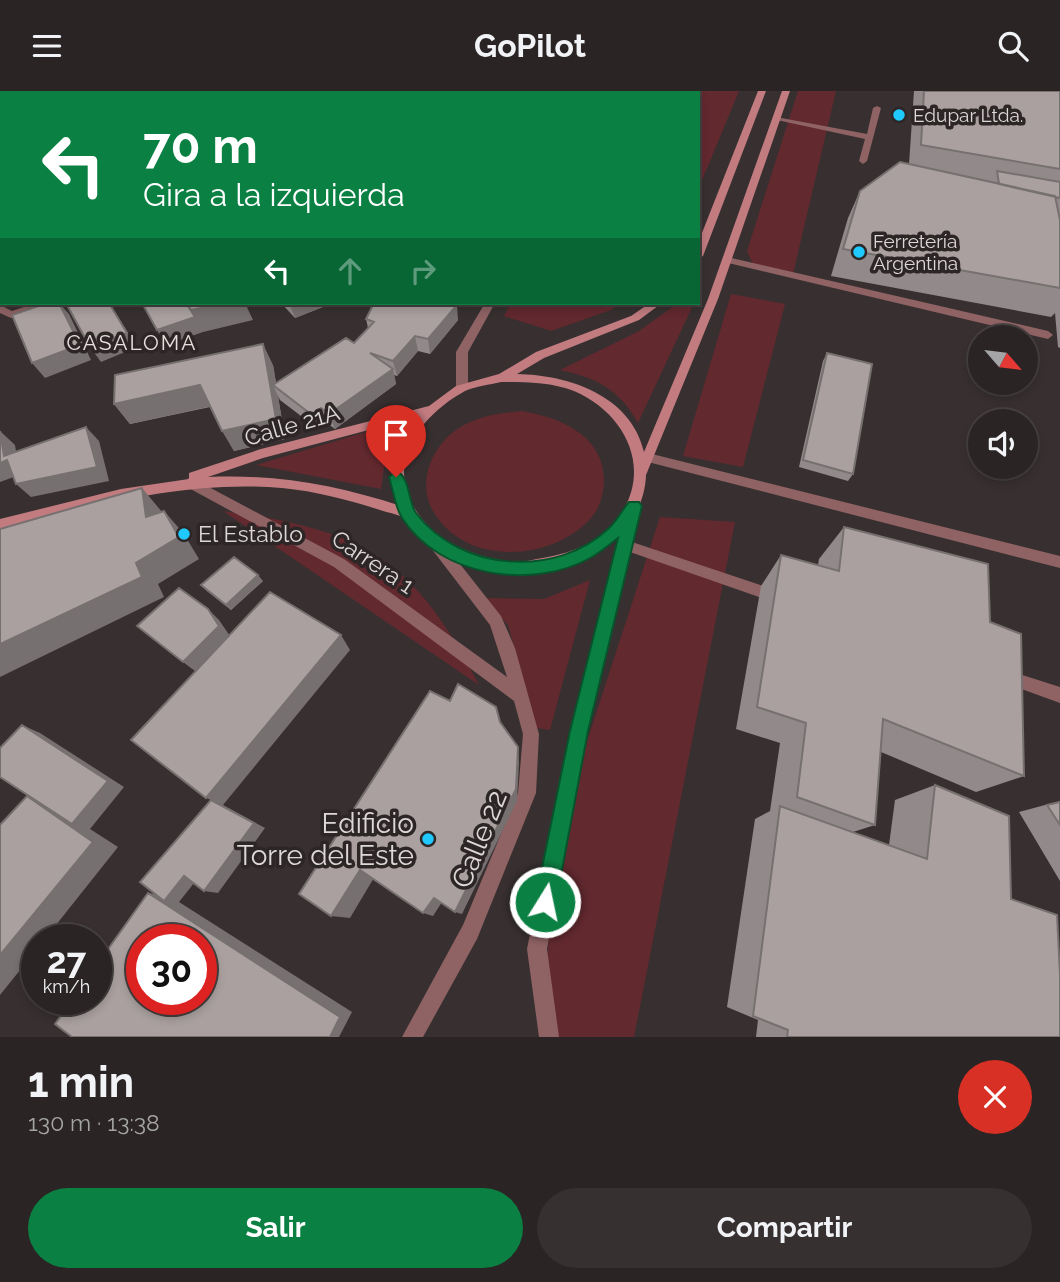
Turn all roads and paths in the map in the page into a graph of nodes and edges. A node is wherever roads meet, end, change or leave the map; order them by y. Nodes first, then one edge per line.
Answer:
1 (762, 91) edge
2 (786, 91) edge
3 (877, 108) dead end
4 (776, 119) junction
5 (870, 137) junction
6 (863, 161) dead end
7 (700, 251) edge
8 (727, 260) junction
9 (40, 305) edge
10 (489, 305) edge
11 (654, 305) edge
12 (0, 309) edge
13 (1048, 335) dead end
14 (501, 378) junction
15 (462, 388) junction
16 (428, 410) junction
17 (645, 464) junction
18 (190, 482) junction
19 (170, 485) junction
20 (634, 506) junction
21 (408, 514) junction
22 (0, 525) edge
23 (436, 544) junction
24 (625, 545) junction
25 (1060, 562) edge
26 (796, 604) edge
27 (994, 673) edge
28 (1060, 695) edge
29 (520, 696) junction
30 (412, 1037) edge
31 (549, 1037) edge

1 - 7 main road
2 - 4 main road
3 - 5 street
4 - 5 street
4 - 8 main road
5 - 6 street
8 - 13 street
8 - 17 main road
9 - 12 street
10 - 15 street
11 - 14 main road
14 - 15 main road
14 - 17 main road
15 - 16 main road
16 - 19 main road, Calle 21A
16 - 21 main road
17 - 20 main road
17 - 25 street
18 - 19 main road, Calle 21A
18 - 21 main road, Calle 21A
18 - 29 street, Carrera 1
19 - 22 main road, Calle 21A
20 - 23 main road
20 - 24 street
21 - 23 main road
23 - 29 street, Calle 22
24 - 26 street
24 - 31 street
27 - 28 street
29 - 30 street, Calle 22

